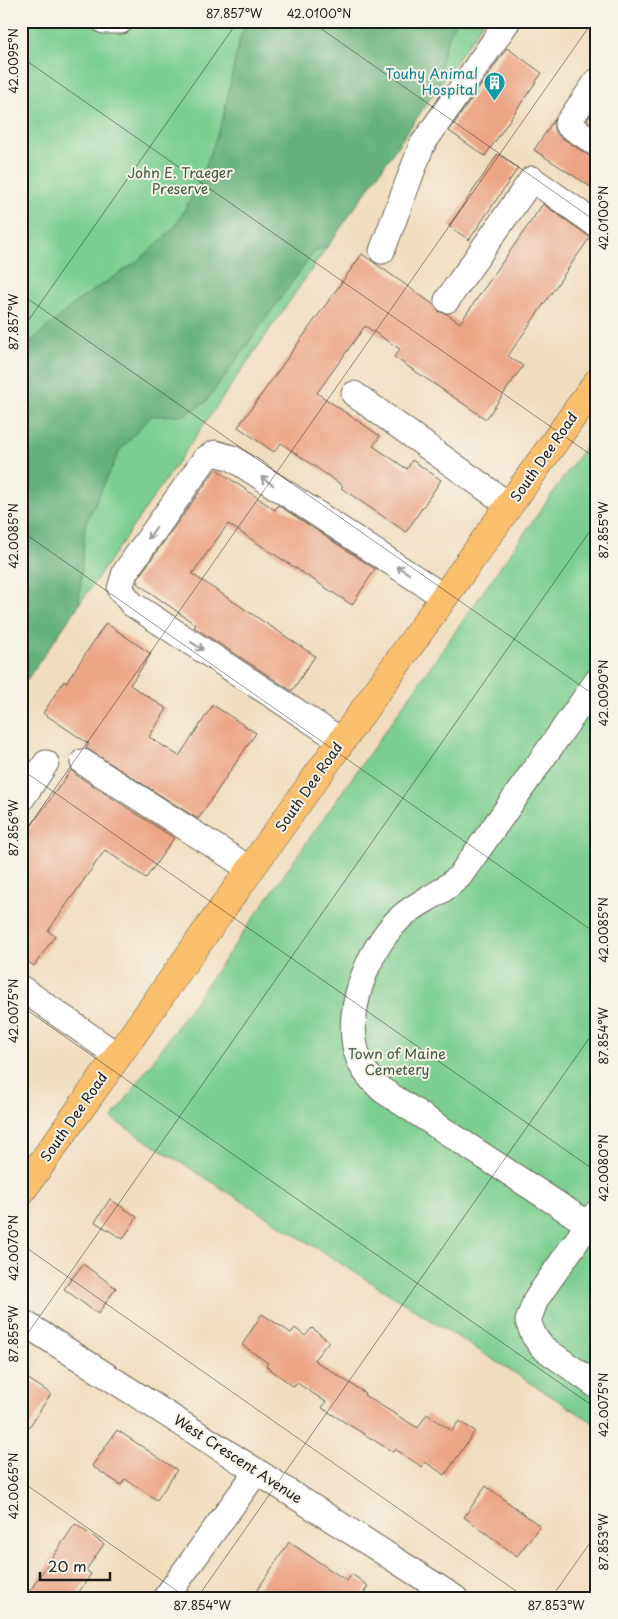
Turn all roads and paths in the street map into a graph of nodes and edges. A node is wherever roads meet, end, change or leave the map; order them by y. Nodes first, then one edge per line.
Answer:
1 (104, 21) edge
2 (121, 21) edge
3 (508, 21) edge
4 (597, 81) edge
5 (597, 144) edge
6 (597, 225) edge
7 (382, 251) dead end
8 (447, 300) dead end
9 (597, 382) edge
10 (354, 394) dead end
11 (509, 505) junction
12 (444, 597) junction
13 (597, 682) edge
14 (342, 741) junction
15 (83, 762) dead end
16 (46, 763) dead end
17 (21, 800) edge
18 (250, 869) junction
19 (21, 988) edge
20 (118, 1056) junction
21 (21, 1192) edge
22 (593, 1218) edge
23 (21, 1321) edge
24 (597, 1386) edge
25 (257, 1471) junction
26 (166, 1597) edge
27 (455, 1598) edge

1 - 2 street
3 - 7 street
4 - 5 street
6 - 8 street
9 - 11 main road, South Dee Road
10 - 11 street
11 - 12 main road, South Dee Road
12 - 14 main road, South Dee Road
12 -> 14 street
13 - 22 street
14 - 18 main road, South Dee Road
15 - 18 street
16 - 17 street
18 - 20 main road, South Dee Road
19 - 20 street
20 - 21 main road, South Dee Road
22 - 24 street
23 - 25 street, West Crescent Avenue
25 - 26 street
25 - 27 street, West Crescent Avenue

